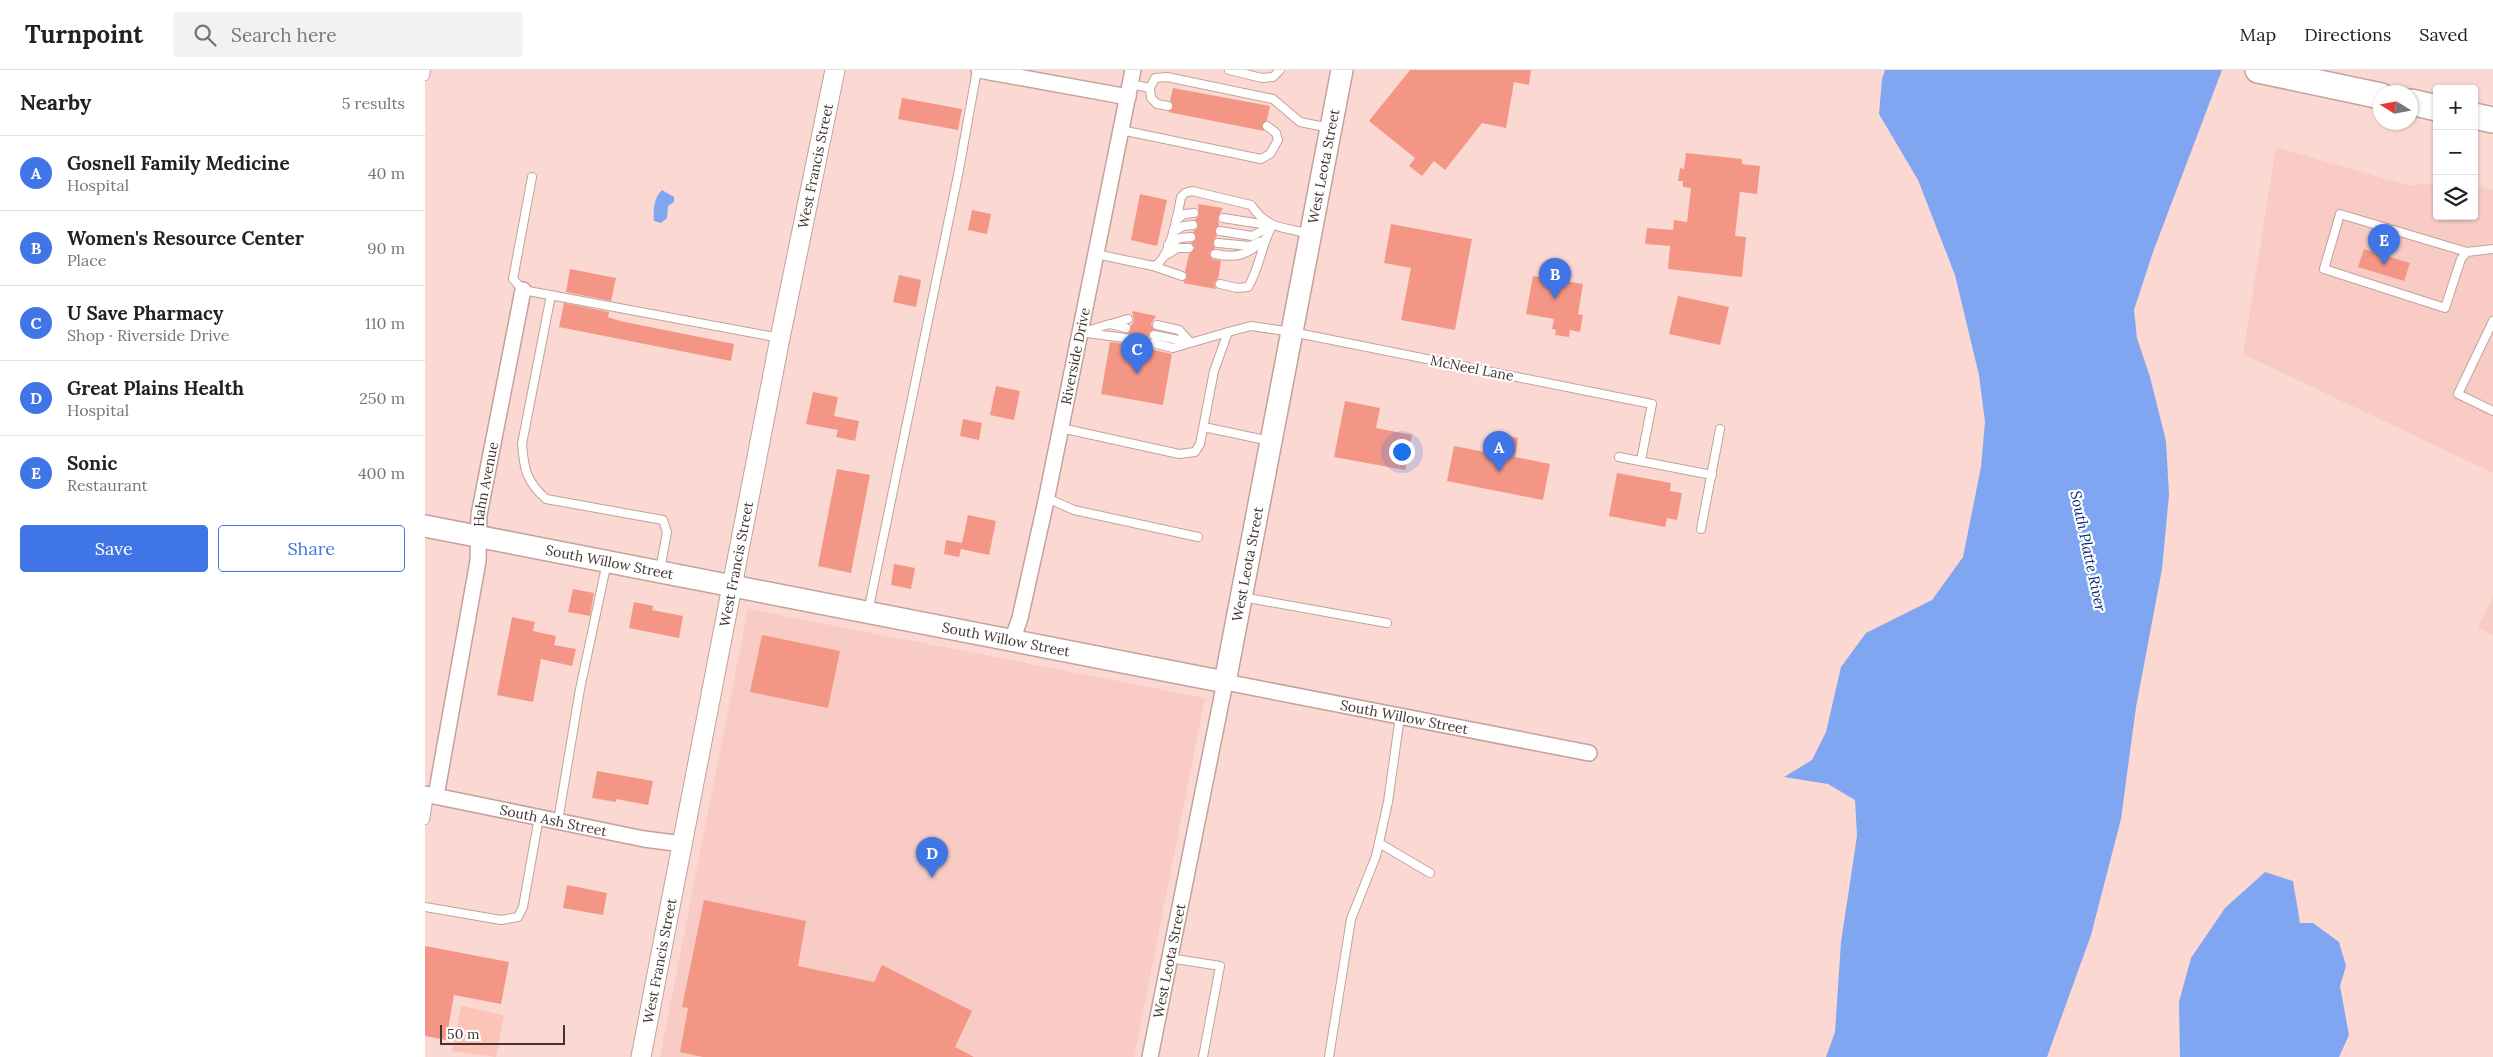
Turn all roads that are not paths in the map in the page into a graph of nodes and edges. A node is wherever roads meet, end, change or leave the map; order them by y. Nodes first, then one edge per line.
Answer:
1 (426, 70) edge
2 (835, 70) edge
3 (978, 70) edge
4 (1229, 70) edge
5 (1280, 70) edge
6 (1341, 70) edge
7 (2269, 72) edge
8 (425, 76) edge
9 (1130, 84) edge
10 (1150, 88) junction
11 (2373, 94) edge
12 (2418, 104) edge
13 (1168, 106) dead end
14 (2433, 107) edge
15 (2478, 117) edge
16 (2493, 120) edge
17 (1267, 126) dead end
18 (1330, 128) junction
19 (1121, 130) junction
20 (532, 177) dead end
21 (1195, 212) dead end
22 (1223, 218) dead end
23 (1176, 220) junction
24 (1193, 225) dead end
25 (1272, 226) junction
26 (1220, 231) dead end
27 (1173, 232) junction
28 (1310, 234) junction
29 (1191, 237) dead end
30 (1264, 240) junction
31 (1218, 243) dead end
32 (1168, 245) junction
33 (1189, 248) dead end
34 (2493, 249) edge
35 (2467, 252) junction
36 (1096, 254) junction
37 (1215, 254) dead end
38 (1164, 256) junction
39 (1153, 266) junction
40 (1182, 276) dead end
41 (1220, 284) dead end
42 (523, 290) junction
43 (551, 296) junction
44 (1128, 319) dead end
45 (2493, 321) edge
46 (1110, 324) junction
47 (1157, 325) dead end
48 (1126, 328) dead end
49 (1228, 332) junction
50 (1292, 332) junction
51 (1080, 333) junction
52 (1154, 335) dead end
53 (779, 338) junction
54 (1125, 338) dead end
55 (1190, 342) junction
56 (1153, 344) dead end
57 (2493, 411) edge
58 (1204, 427) junction
59 (1061, 428) junction
60 (1720, 429) dead end
61 (1270, 441) junction
62 (1619, 456) dead end
63 (1641, 460) junction
64 (1712, 475) junction
65 (1047, 498) junction
66 (425, 526) edge
67 (1701, 529) dead end
68 (479, 536) junction
69 (1198, 536) dead end
70 (607, 562) junction
71 (660, 572) junction
72 (731, 585) junction
73 (1240, 596) junction
74 (868, 612) junction
75 (1387, 623) dead end
76 (1012, 641) junction
77 (1225, 682) junction
78 (1400, 716) junction
79 (1589, 753) dead end
80 (430, 795) edge
81 (539, 817) junction
82 (425, 820) edge
83 (558, 821) junction
84 (1379, 843) junction
85 (683, 844) junction
86 (1430, 873) dead end
87 (425, 907) edge
88 (1169, 958) junction
89 (641, 1057) edge
90 (1150, 1057) edge
91 (1203, 1057) edge
92 (1329, 1057) edge

1 - 8 lane
2 - 53 street, West Francis Street
3 - 9 street
3 - 74 lane
4 - 5 lane
6 - 18 main road, West Leota Street
7 - 11 highway
9 - 10 lane
9 - 19 street, Riverside Drive
10 - 13 lane
10 - 18 lane
12 - 14 highway
15 - 16 highway
17 - 19 lane
18 - 28 main road, West Leota Street
19 - 36 street, Riverside Drive
20 - 42 lane
21 - 23 lane
22 - 25 lane
23 - 25 lane
23 - 27 lane
24 - 27 lane
25 - 26 lane
25 - 28 lane
25 - 30 lane
27 - 32 lane
28 - 50 main road, West Leota Street
29 - 32 lane
30 - 31 lane
30 - 37 lane
30 - 41 lane
32 - 38 lane
33 - 38 lane
34 - 35 lane
35 - 35 lane
36 - 39 lane
36 - 51 street, Riverside Drive
38 - 39 lane
39 - 40 lane
42 - 43 lane
42 - 68 street, Hahn Avenue
43 - 53 lane
43 - 71 lane
44 - 46 lane
45 - 57 lane
46 - 48 lane
46 - 51 lane
47 - 55 lane
49 - 50 lane, McNeel Lane
49 - 55 lane, McNeel Lane
49 - 58 lane
50 - 61 main road, West Leota Street
50 - 63 lane, McNeel Lane
51 - 54 lane
51 - 59 street, Riverside Drive
52 - 55 lane
53 - 72 street, West Francis Street
55 - 56 lane, McNeel Lane
58 - 59 lane
58 - 61 lane
59 - 65 street, Riverside Drive
60 - 64 lane
61 - 73 main road, West Leota Street
62 - 63 lane
63 - 64 lane
64 - 67 lane
65 - 69 lane
65 - 76 street, Riverside Drive
66 - 68 main road, South Willow Street
68 - 70 main road, South Willow Street
68 - 80 street, Hahn Avenue
70 - 71 main road, South Willow Street
70 - 83 lane
71 - 72 main road, South Willow Street
72 - 74 main road, South Willow Street
72 - 85 street, West Francis Street
73 - 75 lane
73 - 77 main road, West Leota Street
74 - 76 main road, South Willow Street
76 - 77 main road, South Willow Street
77 - 78 street, South Willow Street
77 - 88 street, West Leota Street
78 - 79 street, South Willow Street
78 - 84 lane
80 - 81 street, South Ash Street
80 - 82 lane
81 - 83 street, South Ash Street
81 - 87 lane
83 - 85 street, South Ash Street
84 - 86 lane
84 - 92 lane
85 - 89 street, West Francis Street
88 - 90 street, West Leota Street
88 - 91 lane

